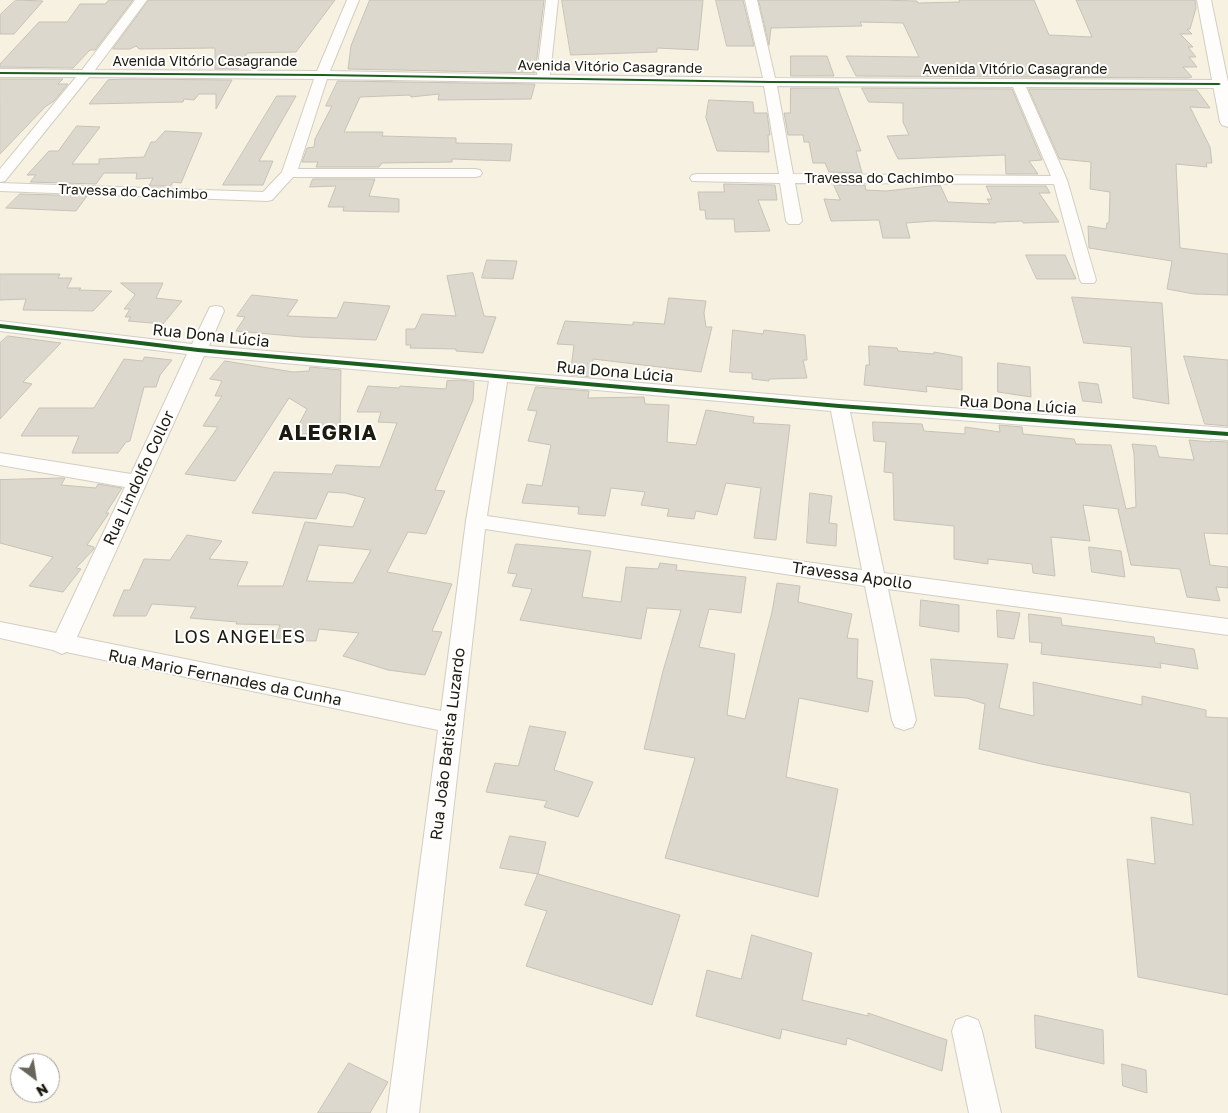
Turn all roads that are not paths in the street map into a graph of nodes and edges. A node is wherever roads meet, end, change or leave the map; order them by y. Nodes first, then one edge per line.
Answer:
1 (141, 0) edge
2 (353, 0) edge
3 (552, 0) edge
4 (751, 0) edge
5 (1204, 0) edge
6 (0, 73) edge
7 (86, 73) junction
8 (322, 75) junction
9 (543, 78) junction
10 (770, 82) junction
11 (1017, 82) junction
12 (1219, 84) junction
13 (1228, 122) edge
14 (289, 173) junction
15 (475, 173) dead end
16 (0, 178) edge
17 (697, 178) dead end
18 (786, 178) junction
19 (1060, 180) junction
20 (0, 187) edge
21 (794, 221) dead end
22 (1088, 280) dead end
23 (216, 311) dead end
24 (0, 326) edge
25 (198, 350) junction
26 (499, 375) junction
27 (839, 406) junction
28 (1228, 434) edge
29 (0, 460) edge
30 (137, 482) junction
31 (476, 521) junction
32 (876, 580) junction
33 (1228, 627) edge
34 (0, 630) edge
35 (62, 645) junction
36 (904, 720) dead end
37 (450, 724) junction
38 (967, 1031) dead end
39 (403, 1113) edge
40 (985, 1113) edge

1 - 7 street
2 - 8 street
3 - 9 street
4 - 10 street
5 - 12 main road
6 - 7 street, Avenida Vitório Casagrande
7 - 8 street, Avenida Vitório Casagrande
7 - 16 street
8 - 9 street, Avenida Vitório Casagrande
8 - 14 street
9 - 10 street, Avenida Vitório Casagrande
10 - 11 street, Avenida Vitório Casagrande
10 - 18 street
11 - 12 street, Avenida Vitório Casagrande
11 - 19 street
12 - 13 main road
14 - 15 street
14 - 20 street, Travessa do Cachimbo
17 - 18 street, Travessa do Cachimbo
18 - 19 street, Travessa do Cachimbo
18 - 21 street
19 - 22 street
23 - 25 street, Rua Lindolfo Collor
24 - 25 street, Rua Dona Lúcia
25 - 26 street, Rua Dona Lúcia
25 - 30 street, Rua Lindolfo Collor
26 - 27 street, Rua Dona Lúcia
26 - 31 street, Rua João Batista Luzardo
27 - 28 street, Rua Dona Lúcia
27 - 32 street
29 - 30 street
30 - 35 street, Rua Lindolfo Collor
31 - 32 street, Travessa Apollo
31 - 37 street, Rua João Batista Luzardo
32 - 33 street, Travessa Apollo
32 - 36 street
34 - 35 street, Rua Mario Fernandes da Cunha
35 - 37 street, Rua Mario Fernandes da Cunha
37 - 39 street, Rua João Batista Luzardo
38 - 40 street

